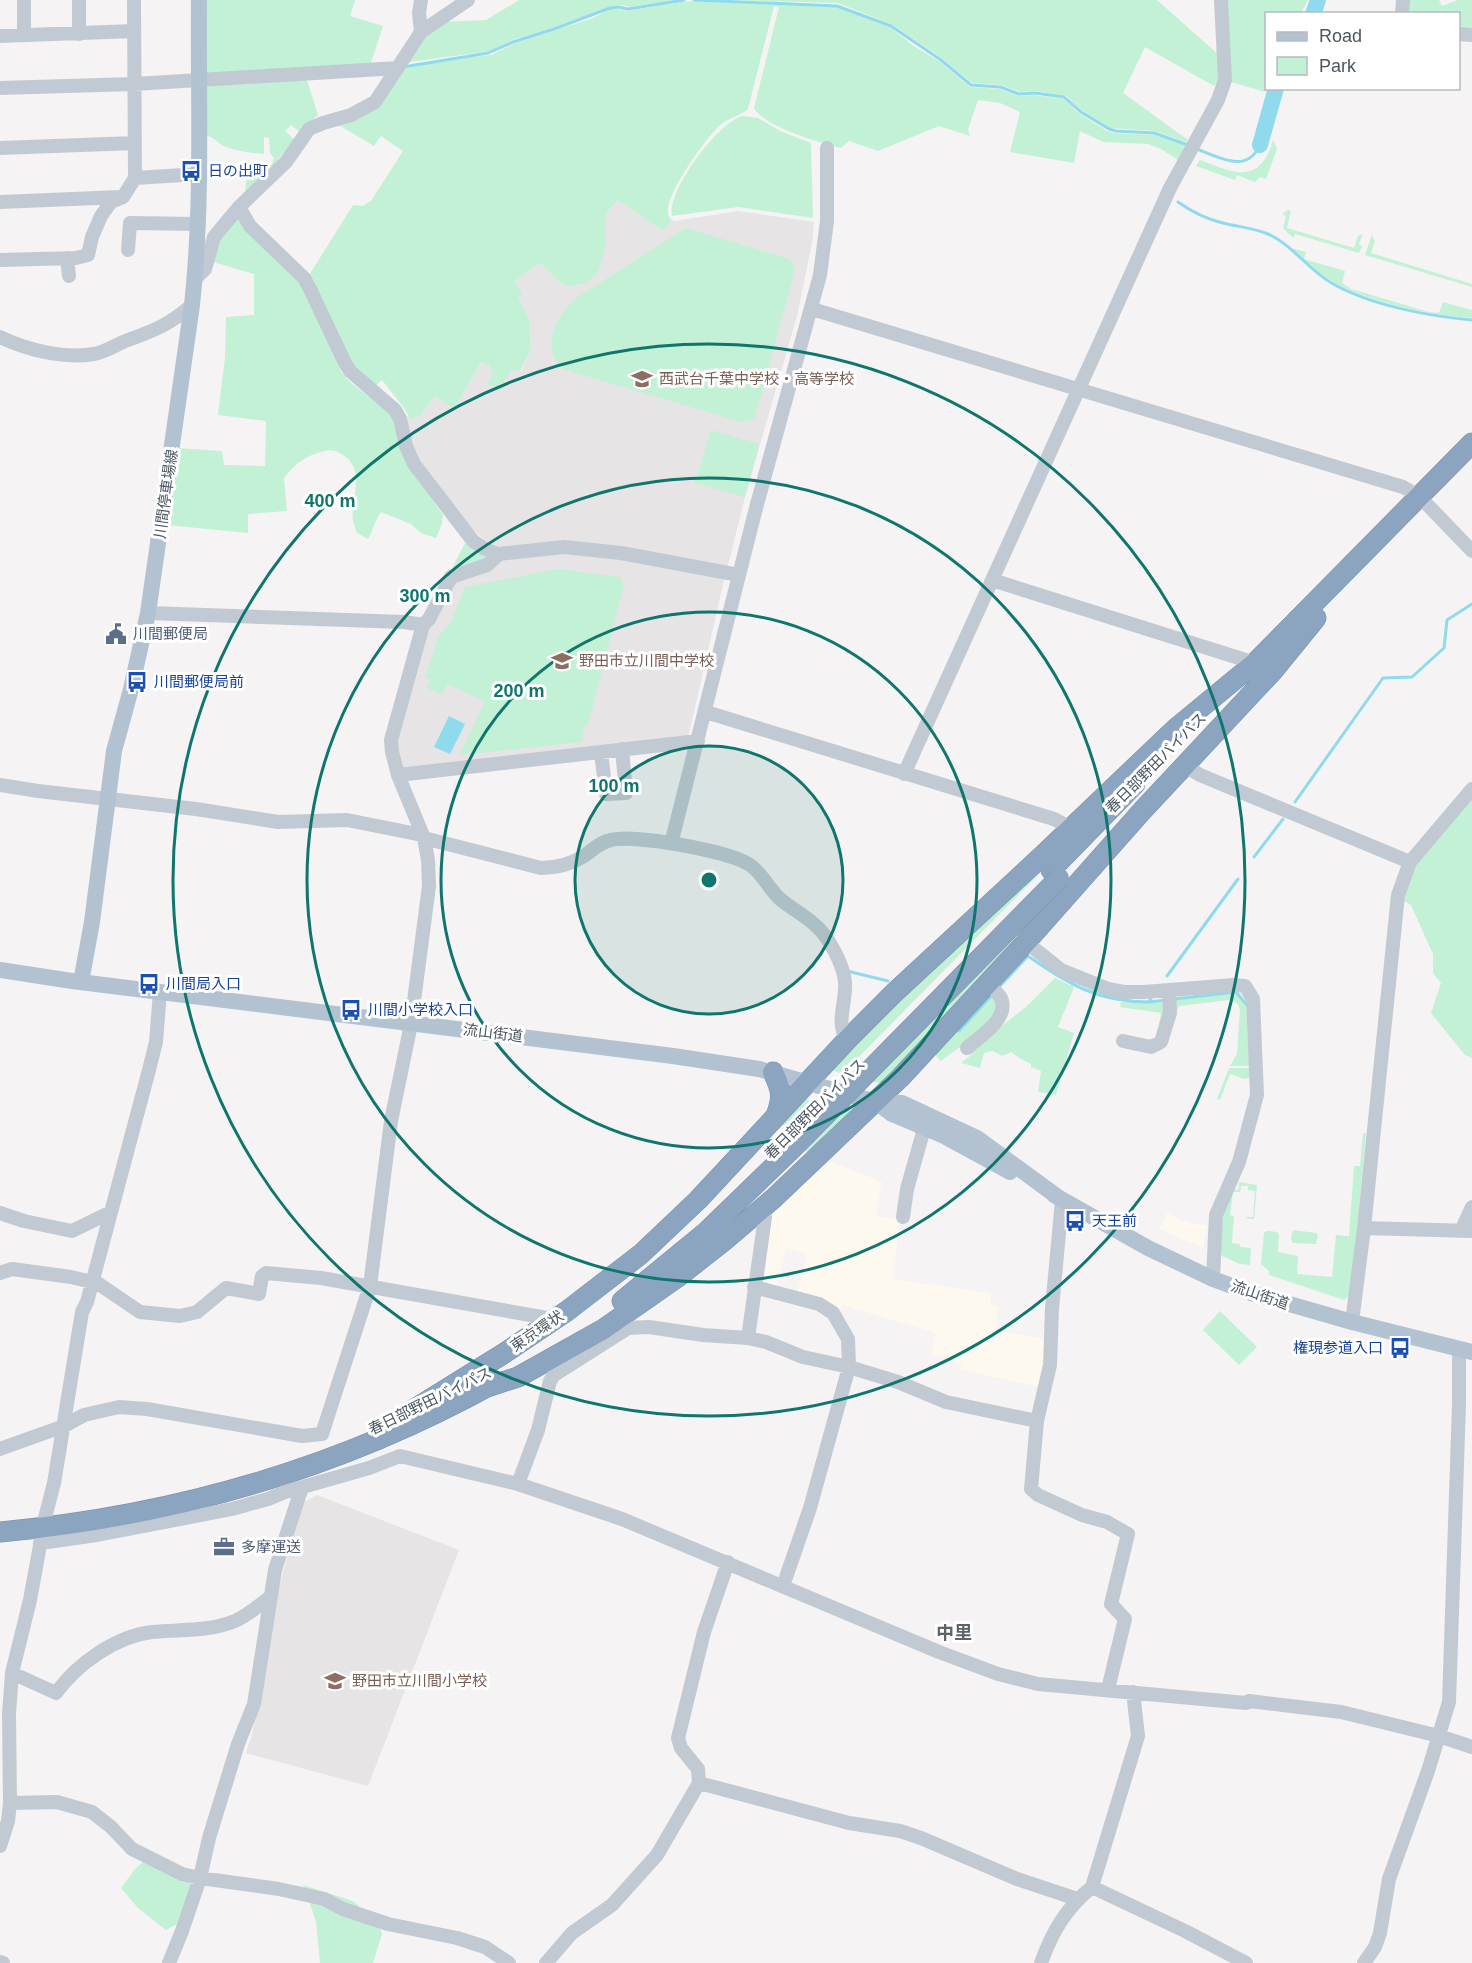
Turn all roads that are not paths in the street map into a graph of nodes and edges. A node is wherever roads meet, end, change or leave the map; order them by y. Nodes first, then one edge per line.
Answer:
1 (24, 0) edge
2 (79, 0) edge
3 (134, 0) edge
4 (199, 0) edge
5 (421, 0) edge
6 (468, 0) edge
7 (1221, 0) edge
8 (134, 31) junction
9 (421, 32) junction
10 (79, 34) junction
11 (24, 35) junction
12 (0, 36) edge
13 (398, 68) junction
14 (198, 81) junction
15 (134, 84) junction
16 (0, 88) edge
17 (135, 143) junction
18 (0, 148) edge
19 (827, 148) dead end
20 (199, 174) junction
21 (135, 178) junction
22 (123, 197) junction
23 (0, 202) edge
24 (239, 207) junction
25 (197, 224) junction
26 (128, 250) dead end
27 (67, 258) junction
28 (0, 260) edge
29 (69, 276) dead end
30 (195, 279) junction
31 (192, 305) junction
32 (812, 309) junction
33 (0, 337) edge
34 (1078, 388) junction
35 (1472, 443) edge
36 (1472, 460) edge
37 (1424, 501) junction
38 (1472, 551) edge
39 (499, 554) junction
40 (739, 575) junction
41 (992, 580) junction
42 (148, 613) junction
43 (1316, 618) junction
44 (423, 625) junction
45 (1255, 663) junction
46 (706, 712) junction
47 (698, 741) junction
48 (622, 749) junction
49 (601, 752) junction
50 (1185, 766) junction
51 (904, 774) junction
52 (398, 775) junction
53 (0, 785) edge
54 (1472, 789) edge
55 (109, 800) junction
56 (1071, 828) junction
57 (674, 836) dead end
58 (423, 837) junction
59 (1410, 862) junction
60 (1055, 874) junction
61 (1026, 942) junction
62 (0, 970) edge
63 (81, 982) junction
64 (988, 983) junction
65 (1168, 990) junction
66 (160, 992) junction
67 (411, 1024) junction
68 (847, 1040) junction
69 (1123, 1041) dead end
70 (967, 1048) dead end
71 (773, 1072) junction
72 (807, 1082) junction
73 (876, 1102) junction
74 (776, 1116) junction
75 (923, 1127) junction
76 (794, 1139) junction
77 (1062, 1200) junction
78 (1472, 1207) edge
79 (759, 1211) junction
80 (111, 1212) junction
81 (0, 1213) edge
82 (903, 1217) dead end
83 (1364, 1228) junction
84 (1466, 1231) edge
85 (0, 1273) edge
86 (1213, 1279) junction
87 (92, 1281) junction
88 (370, 1286) junction
89 (754, 1287) junction
90 (554, 1319) junction
91 (1352, 1322) junction
92 (748, 1338) junction
93 (1466, 1350) edge
94 (849, 1367) junction
95 (484, 1388) junction
96 (400, 1418) junction
97 (1037, 1421) junction
98 (64, 1426) junction
99 (0, 1449) edge
100 (518, 1484) junction
101 (302, 1487) junction
102 (0, 1521) edge
103 (43, 1530) junction
104 (0, 1532) edge
105 (728, 1562) junction
106 (783, 1586) junction
107 (269, 1598) junction
108 (12, 1673) junction
109 (1108, 1689) junction
110 (1133, 1692) junction
111 (4, 1714) edge
112 (1439, 1736) junction
113 (1472, 1747) edge
114 (699, 1783) junction
115 (10, 1803) junction
116 (4, 1821) edge
117 (0, 1846) edge
118 (200, 1878) junction
119 (1092, 1887) junction
120 (1077, 1899) junction
121 (169, 1963) edge
122 (509, 1963) edge
123 (546, 1963) edge
124 (1041, 1963) edge
125 (1246, 1963) edge
126 (1365, 1963) edge

1 - 11 street
2 - 10 street
3 - 8 street
4 - 14 main road, 川間停車場線
5 - 9 street
6 - 9 street
7 - 34 street
8 - 10 street
8 - 15 street
9 - 13 street
10 - 11 street
11 - 12 street
13 - 14 street
13 - 24 street
14 - 15 street
14 - 20 main road, 川間停車場線
15 - 16 street
15 - 17 street
17 - 18 street
17 - 21 street
19 - 32 street
20 - 21 street
20 - 25 main road, 川間停車場線
21 - 22 street
22 - 23 street
22 - 27 street
24 - 30 street
24 - 39 street
25 - 26 street
25 - 30 main road, 川間停車場線
27 - 28 street
27 - 29 street
30 - 31 main road, 川間停車場線
31 - 33 street
31 - 42 main road, 川間停車場線
32 - 34 street
32 - 40 street
34 - 37 street
34 - 41 street
35 - 37 highway, 春日部野田バイパス
36 - 37 highway, 春日部野田バイパス
37 - 38 street
37 - 43 highway, 春日部野田バイパス
37 - 45 highway, 春日部野田バイパス
39 - 40 street
39 - 44 street
40 - 46 street
41 - 45 street
41 - 51 street
42 - 44 street
42 - 55 main road, 川間停車場線
43 - 50 highway
43 - 60 highway, 春日部野田バイパス
44 - 52 street
45 - 56 highway, 東京環状
45 - 60 highway, 春日部野田バイパス
46 - 47 street
46 - 51 street
47 - 48 street
47 - 57 street
48 - 49 street
48 - 49 street
49 - 52 street
50 - 59 street
50 - 61 highway
51 - 56 street
52 - 58 street
53 - 55 street
54 - 59 street
55 - 58 street
55 - 63 main road, 川間停車場線
56 - 68 highway, 東京環状
58 - 67 street
58 - 68 street
59 - 83 street
60 - 76 highway, 春日部野田バイパス
61 - 64 highway
61 - 65 street
62 - 63 main road, 流山街道
63 - 66 main road, 流山街道
64 - 70 street
64 - 73 highway
65 - 69 street
65 - 86 street
66 - 67 main road, 流山街道
66 - 80 street
67 - 71 main road, 流山街道
67 - 88 street
68 - 72 highway, 東京環状
71 - 72 main road, 流山街道
71 - 74 highway
72 - 73 main road, 流山街道
72 - 74 highway, 東京環状
73 - 75 main road, 流山街道
73 - 77 main road, 流山街道
73 - 79 highway
74 - 90 highway, 東京環状
75 - 77 main road, 流山街道
75 - 82 street
76 - 95 highway, 春日部野田バイパス
76 - 96 highway, 春日部野田バイパス
77 - 86 main road, 流山街道
77 - 97 street
78 - 84 street
79 - 89 street
79 - 95 highway
80 - 81 street
80 - 87 street
83 - 84 street
83 - 91 street
85 - 87 street
86 - 91 main road, 流山街道
87 - 88 street
87 - 98 street
88 - 90 street
88 - 98 street
89 - 92 street
89 - 94 street
90 - 96 highway, 東京環状
91 - 93 main road, 流山街道
92 - 94 street
92 - 100 street
93 - 112 street
94 - 97 street
94 - 106 street
95 - 103 highway, 春日部野田バイパス
96 - 103 highway, 春日部野田バイパス
97 - 109 street
98 - 99 street
98 - 103 street
100 - 101 street
100 - 105 street
101 - 103 street
101 - 107 street
102 - 103 highway, 春日部野田バイパス
103 - 104 highway, 春日部野田バイパス
103 - 108 street
105 - 106 street
105 - 114 street
106 - 109 street
107 - 108 street
107 - 118 street
108 - 111 street
109 - 110 street
110 - 112 street
110 - 119 street
111 - 115 street
112 - 113 street
112 - 126 street
114 - 120 street
114 - 123 street
115 - 116 street
115 - 118 street
116 - 117 street
118 - 121 street
118 - 122 street
119 - 120 street
119 - 125 street
120 - 124 street

